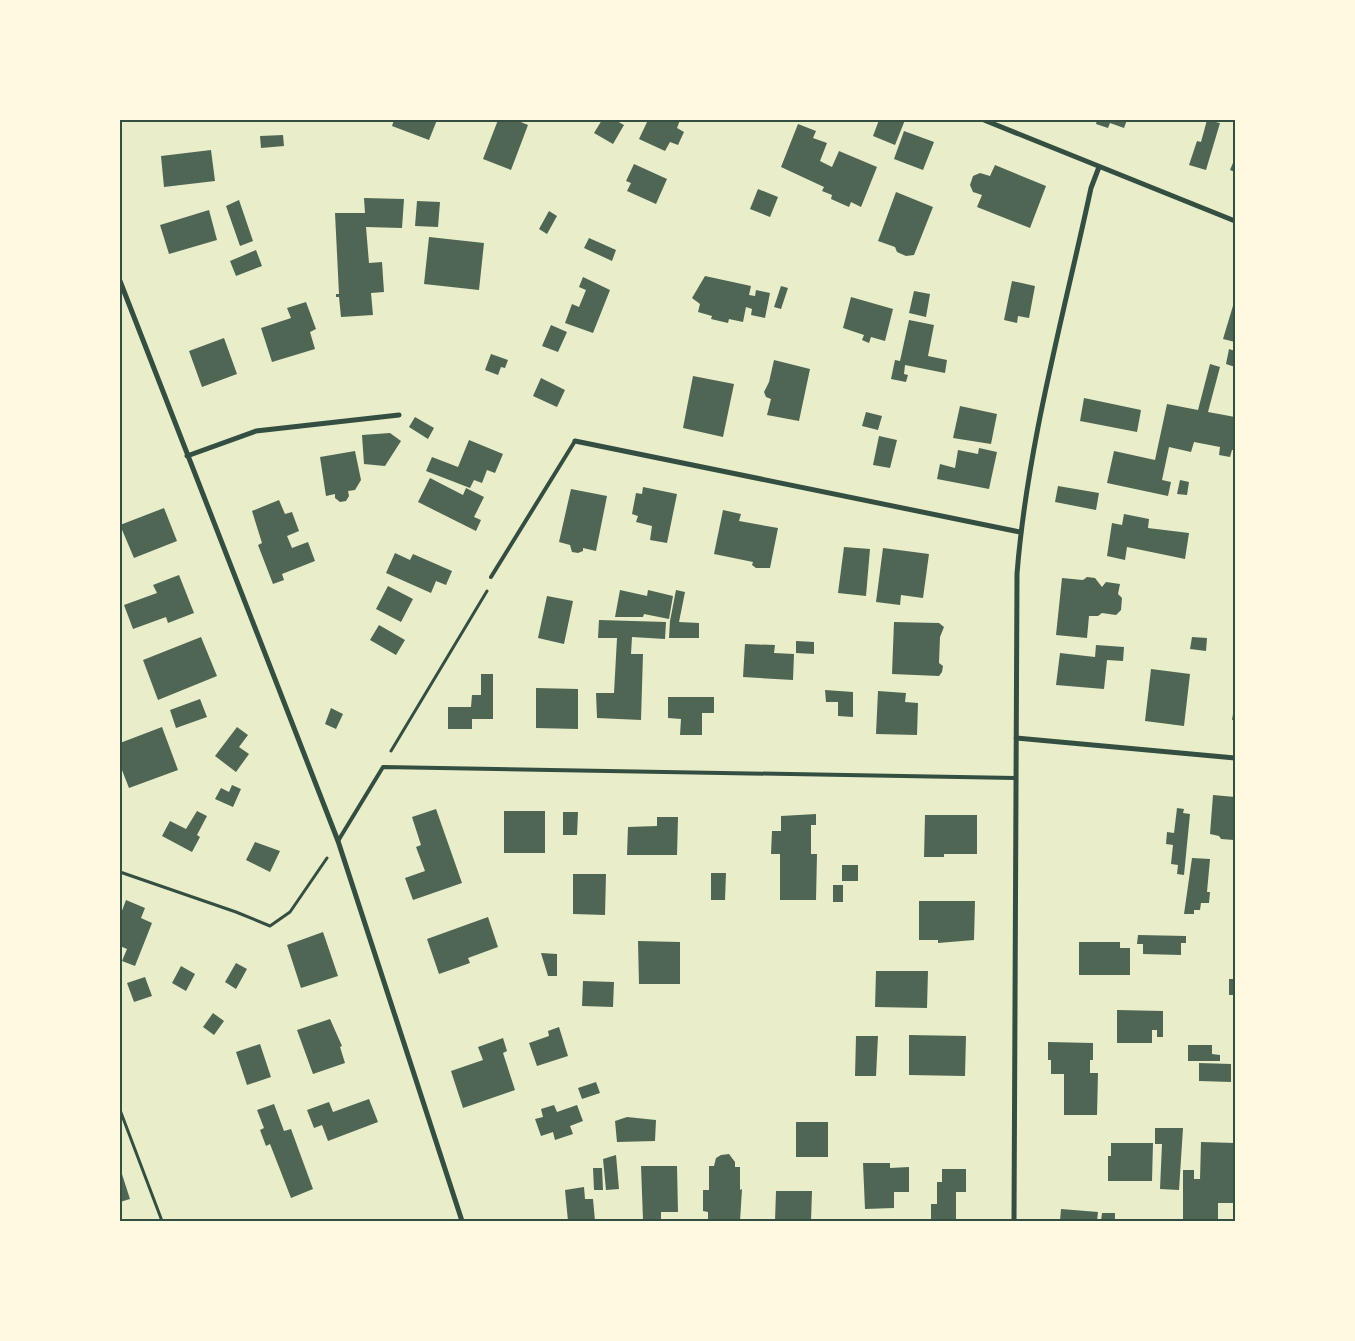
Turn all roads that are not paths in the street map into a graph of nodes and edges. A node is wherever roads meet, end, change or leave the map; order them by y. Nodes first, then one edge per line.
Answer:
1 (984, 120) edge
2 (1099, 167) junction
3 (1235, 221) edge
4 (120, 281) edge
5 (399, 415) dead end
6 (575, 440) joint
7 (187, 456) junction
8 (1020, 532) junction
9 (491, 577) road end
10 (1016, 738) junction
11 (1235, 758) edge
12 (1014, 778) junction
13 (338, 841) junction
14 (462, 1221) edge
15 (1014, 1221) edge

1 - 2 street
2 - 3 street
2 - 8 street
4 - 7 street
5 - 7 street
6 - 8 street
6 - 9 lane
7 - 13 street
8 - 10 street
10 - 11 street
10 - 12 street
12 - 13 lane
12 - 15 street
13 - 14 street

